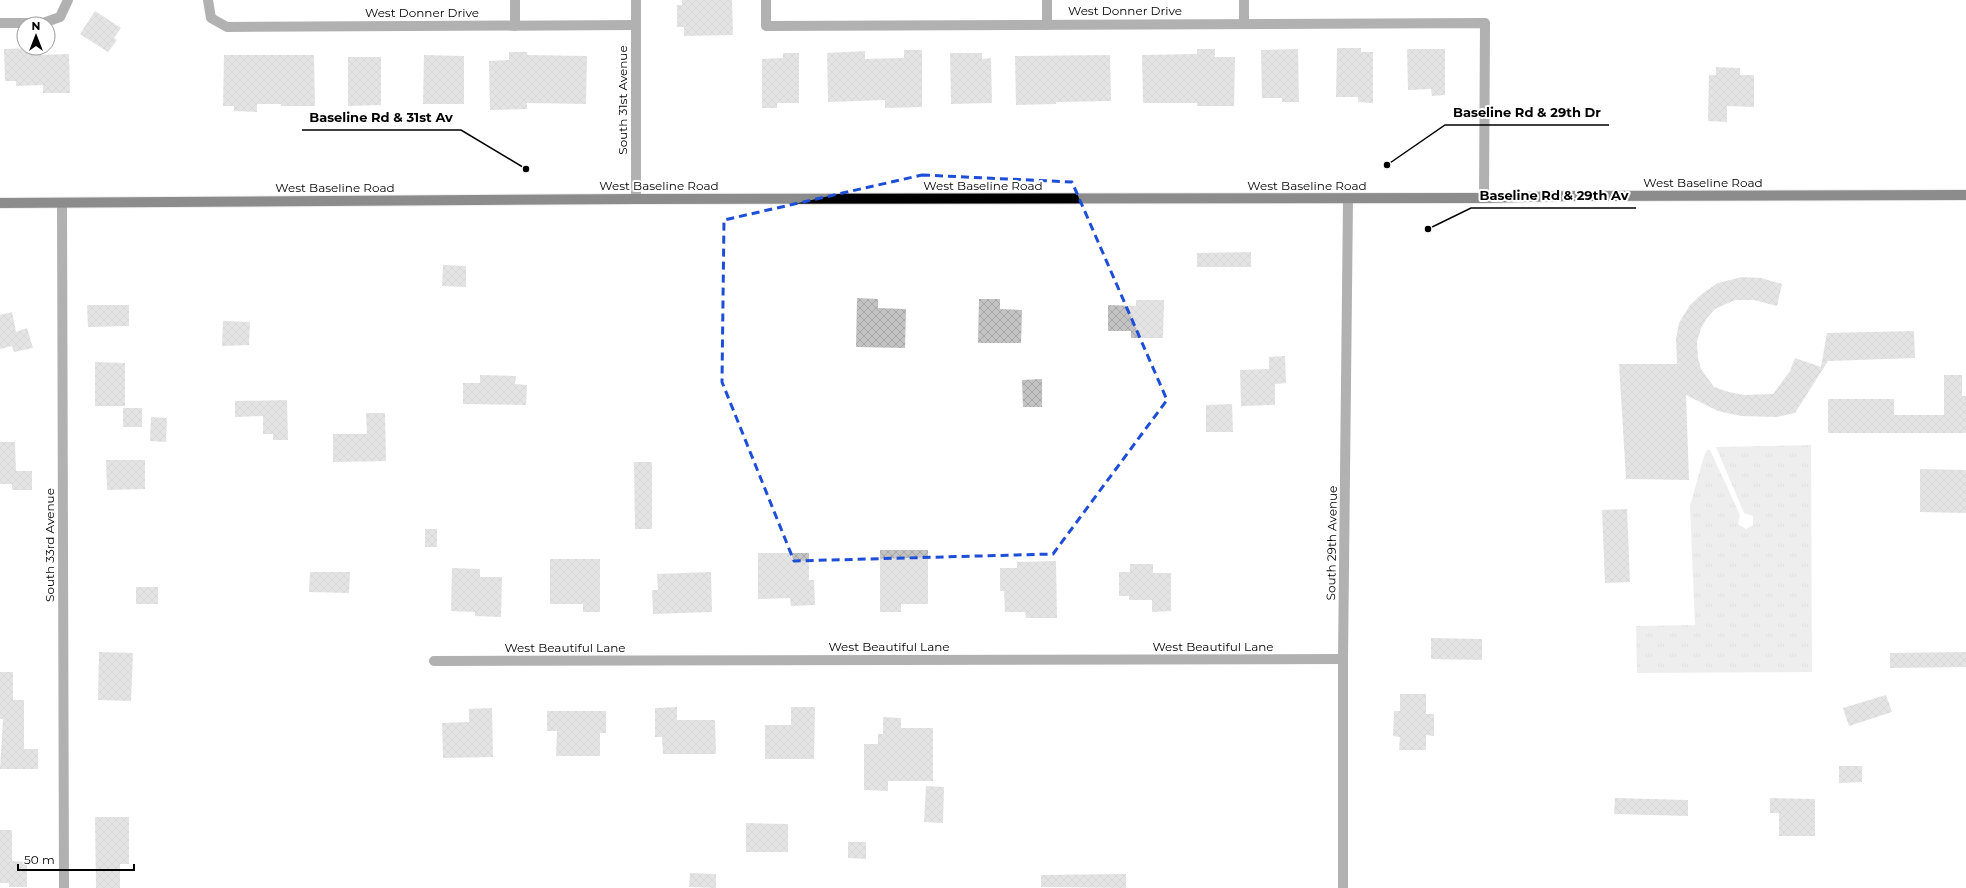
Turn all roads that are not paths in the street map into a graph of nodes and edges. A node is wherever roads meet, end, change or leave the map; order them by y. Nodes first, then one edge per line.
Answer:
1 (68, 0) edge
2 (208, 0) edge
3 (515, 0) edge
4 (636, 0) edge
5 (766, 0) edge
6 (1047, 0) edge
7 (1244, 0) edge
8 (0, 23) edge
9 (1244, 24) junction
10 (636, 25) junction
11 (1047, 25) junction
12 (515, 26) junction
13 (1966, 195) edge
14 (1484, 198) junction
15 (636, 199) junction
16 (1348, 199) junction
17 (0, 203) edge
18 (62, 203) junction
19 (1343, 659) junction
20 (434, 661) dead end
21 (64, 888) edge
22 (1343, 888) edge

1 - 8 street
2 - 12 street, West Donner Drive
3 - 12 street
4 - 10 street, South 31st Avenue
5 - 11 street, West Donner Drive
6 - 11 street
7 - 9 street
9 - 11 street, West Donner Drive
9 - 14 street, West Donner Drive
10 - 12 street, West Donner Drive
10 - 15 street, South 31st Avenue
13 - 14 main road, West Baseline Road
14 - 16 main road, West Baseline Road
15 - 16 main road, West Baseline Road
15 - 18 main road, West Baseline Road
16 - 19 street, South 29th Avenue
17 - 18 main road, West Baseline Road
18 - 21 street, South 33rd Avenue
19 - 20 street, West Beautiful Lane
19 - 22 street, South 29th Avenue

